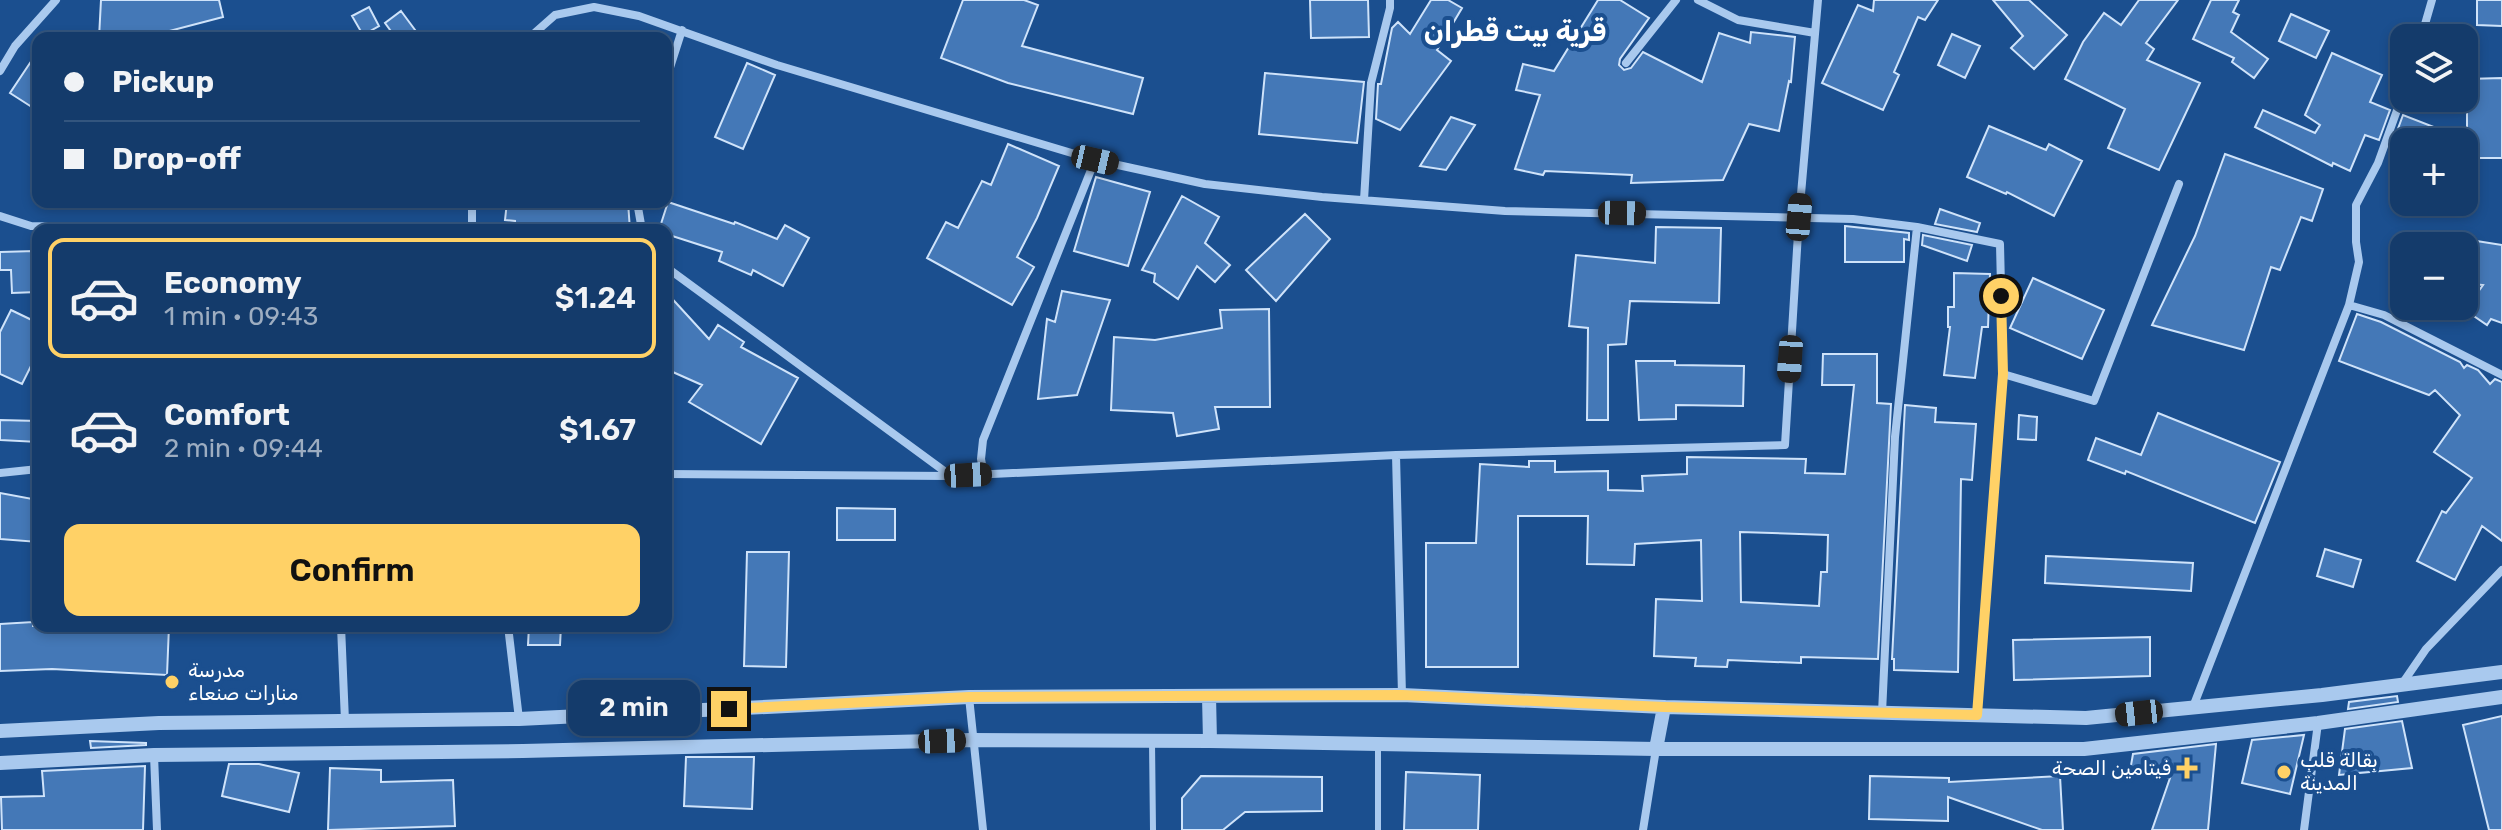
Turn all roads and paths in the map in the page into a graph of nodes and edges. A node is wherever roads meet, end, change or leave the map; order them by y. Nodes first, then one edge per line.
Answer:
1 (56, 0) edge
2 (1390, 0) edge
3 (1676, 0) edge
4 (1698, 0) edge
5 (1818, 0) edge
6 (2432, 0) edge
7 (2425, 24) edge
8 (682, 30) junction
9 (536, 32) edge
10 (1815, 33) junction
11 (672, 61) edge
12 (1626, 63) dead end
13 (0, 71) edge
14 (2396, 112) edge
15 (1095, 160) junction
16 (2179, 184) dead end
17 (1364, 200) junction
18 (0, 216) edge
19 (1799, 217) junction
20 (32, 226) edge
21 (1917, 227) junction
22 (672, 271) edge
23 (2349, 305) junction
24 (2003, 374) junction
25 (2502, 375) edge
26 (1396, 455) junction
27 (32, 470) edge
28 (0, 473) edge
29 (672, 474) edge
30 (984, 475) junction
31 (951, 476) junction
32 (2502, 570) edge
33 (341, 632) edge
34 (509, 632) edge
35 (2502, 672) edge
36 (2402, 684) junction
37 (1402, 695) junction
38 (2322, 695) junction
39 (1209, 696) junction
40 (969, 697) junction
41 (2502, 697) edge
42 (1664, 707) junction
43 (2193, 708) junction
44 (1882, 713) junction
45 (1977, 715) junction
46 (519, 719) junction
47 (345, 721) junction
48 (2318, 723) junction
49 (0, 731) edge
50 (972, 740) junction
51 (1152, 741) junction
52 (1210, 741) junction
53 (1378, 743) junction
54 (1656, 749) junction
55 (154, 755) junction
56 (0, 763) edge
57 (157, 830) edge
58 (983, 830) edge
59 (1153, 830) edge
60 (1378, 830) edge
61 (1643, 830) edge
62 (2304, 830) edge

1 - 13 street
2 - 17 street
3 - 12 street
4 - 10 street
5 - 10 street
6 - 7 street
8 - 9 street
8 - 11 street
8 - 15 street
10 - 19 street
14 - 23 street
15 - 17 street
15 - 30 street
16 - 24 street
17 - 19 street
18 - 20 street
19 - 21 street
19 - 26 street
21 - 24 street
21 - 44 street
22 - 31 street
23 - 25 street
23 - 43 street
24 - 45 street
26 - 30 street
26 - 37 street
27 - 28 street
29 - 31 street
30 - 31 street
32 - 36 street
33 - 47 street
34 - 46 street
35 - 36 street
36 - 38 street
37 - 39 street
37 - 42 street
38 - 43 street
38 - 48 street
39 - 40 street
39 - 52 street
40 - 46 street
40 - 50 street
41 - 48 street
42 - 44 street
42 - 54 street
43 - 45 street
44 - 45 street
46 - 47 street
47 - 49 street
48 - 54 street
48 - 62 street
50 - 51 street
50 - 55 street
50 - 58 street
51 - 52 street
51 - 59 lane
52 - 53 street
53 - 54 street
53 - 60 lane
54 - 61 street
55 - 56 street
55 - 57 street

